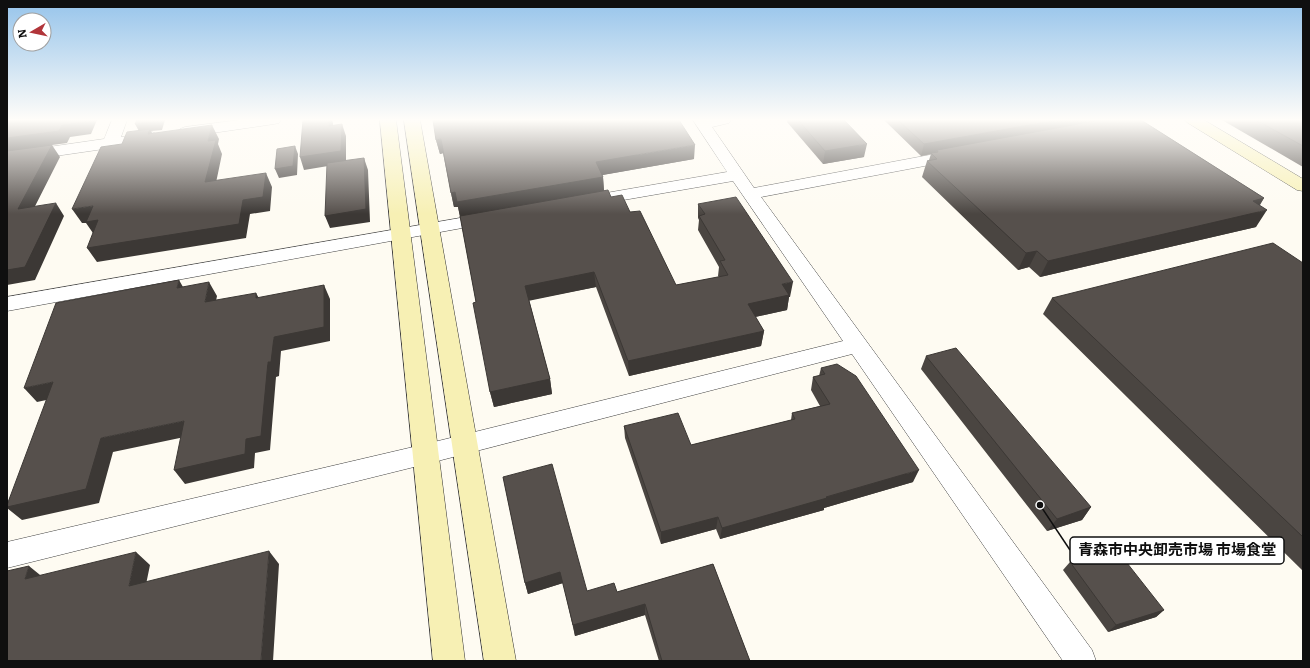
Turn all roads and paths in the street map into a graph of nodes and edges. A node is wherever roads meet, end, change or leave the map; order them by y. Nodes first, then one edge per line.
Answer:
1 (51, 151) edge
2 (392, 151) edge
3 (417, 151) edge
4 (725, 151) edge
5 (1245, 151) edge
6 (967, 153) edge
7 (7, 158) edge
8 (738, 175) junction
9 (1303, 186) edge
10 (750, 194) junction
11 (569, 204) edge
12 (507, 215) edge
13 (430, 229) junction
14 (401, 234) junction
15 (7, 304) edge
16 (858, 345) junction
17 (465, 444) junction
18 (426, 454) junction
19 (7, 555) edge
20 (449, 661) edge
21 (500, 661) edge
22 (1081, 661) edge

1 - 7 street
2 - 14 street
3 - 13 street
4 - 8 street
5 - 9 street
6 - 10 street
8 - 10 street
8 - 11 street
10 - 16 street
12 - 13 street
13 - 14 street
13 - 17 street
14 - 15 street
14 - 18 street
16 - 17 street
16 - 22 street
17 - 18 street
17 - 21 street
18 - 19 street
18 - 20 street

